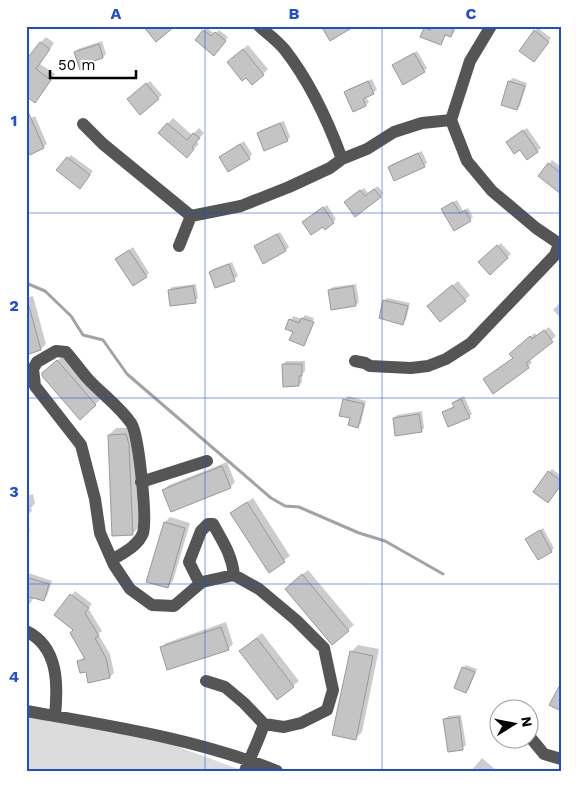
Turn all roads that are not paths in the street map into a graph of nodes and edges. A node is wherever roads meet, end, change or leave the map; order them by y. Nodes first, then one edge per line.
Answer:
1 (260, 26) edge
2 (491, 26) edge
3 (451, 120) junction
4 (83, 124) dead end
5 (342, 159) junction
6 (191, 216) junction
7 (560, 245) edge
8 (179, 246) dead end
9 (355, 361) dead end
10 (207, 461) dead end
11 (141, 482) junction
12 (112, 560) junction
13 (234, 575) junction
14 (200, 584) junction
15 (26, 630) edge
16 (206, 681) dead end
17 (26, 711) edge
18 (55, 716) junction
19 (264, 724) junction
20 (540, 749) edge
21 (561, 759) edge
22 (247, 765) edge
23 (278, 771) edge

1 - 5 street
2 - 3 street
3 - 5 street
3 - 7 street
4 - 6 street
5 - 6 street
6 - 8 street
7 - 9 street
10 - 11 street
11 - 12 street
11 - 12 street
12 - 14 street
13 - 14 street
13 - 14 street
13 - 19 street
15 - 18 street
16 - 19 street
17 - 18 street
18 - 22 street
19 - 22 street
20 - 21 street
22 - 23 street

